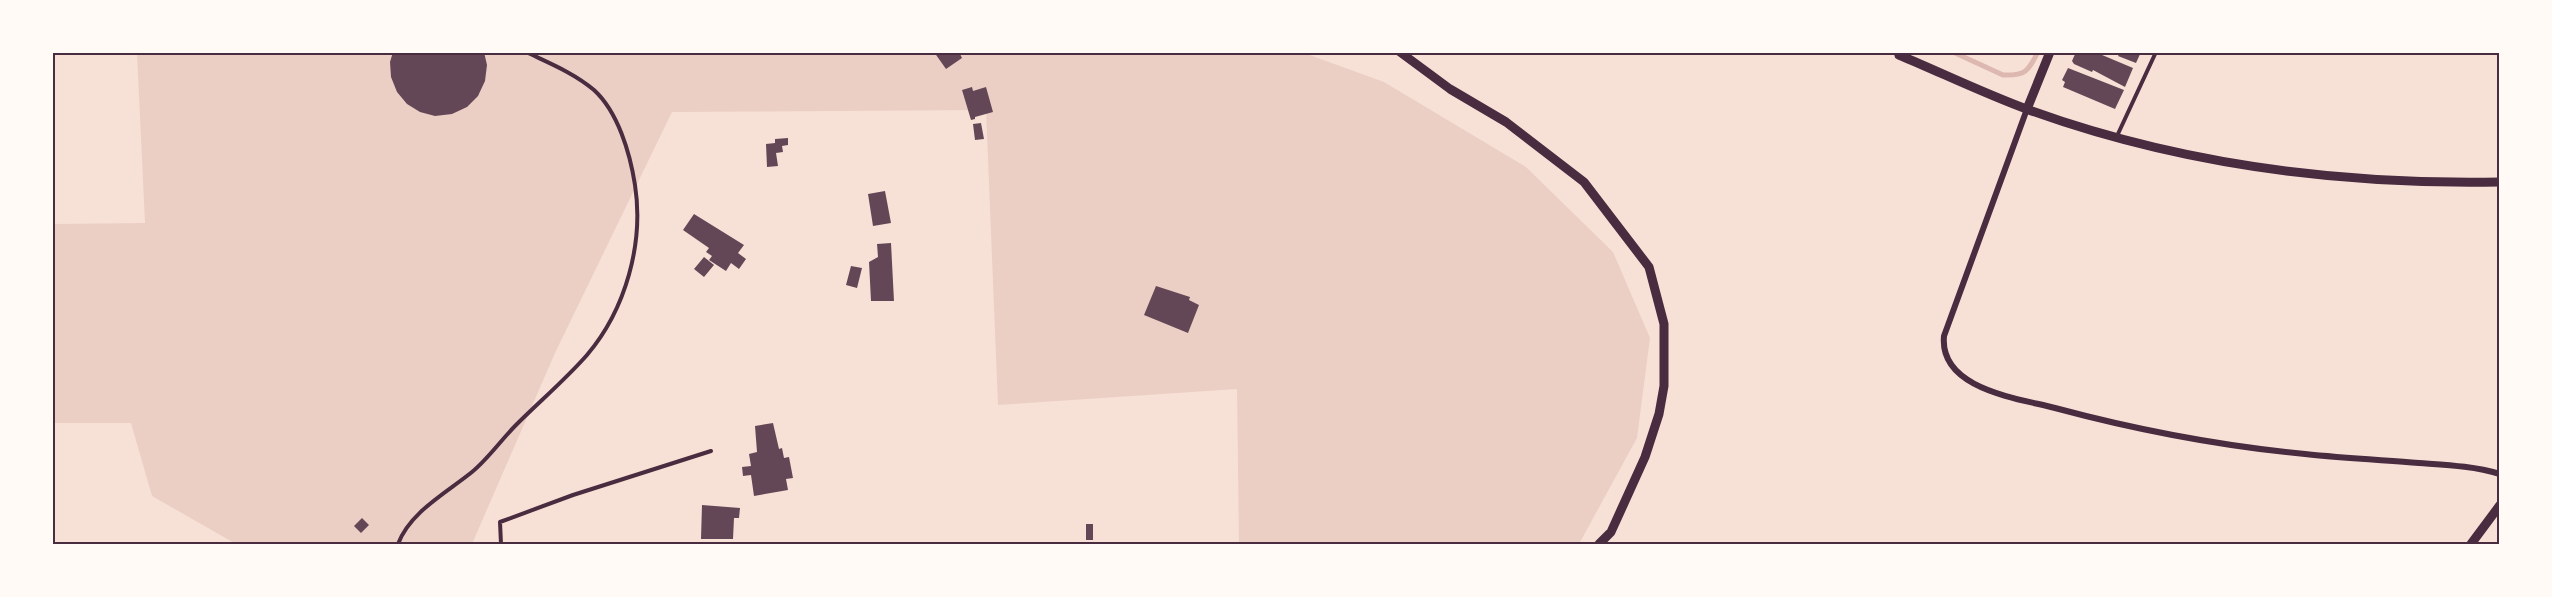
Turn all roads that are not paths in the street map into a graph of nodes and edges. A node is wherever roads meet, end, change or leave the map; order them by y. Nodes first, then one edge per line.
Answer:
1 (526, 52) edge
2 (1400, 52) edge
3 (2050, 52) edge
4 (2156, 52) edge
5 (1898, 53) edge
6 (2027, 110) junction
7 (2116, 138) junction
8 (2499, 183) edge
9 (711, 451) dead end
10 (2499, 474) edge
11 (2499, 505) edge
12 (398, 544) edge
13 (501, 544) edge
14 (1599, 544) edge
15 (2471, 544) edge

1 - 12 lane
2 - 14 street
3 - 6 street
4 - 7 lane
5 - 6 street
6 - 7 street
6 - 10 street
7 - 8 street
9 - 13 lane
11 - 15 street

